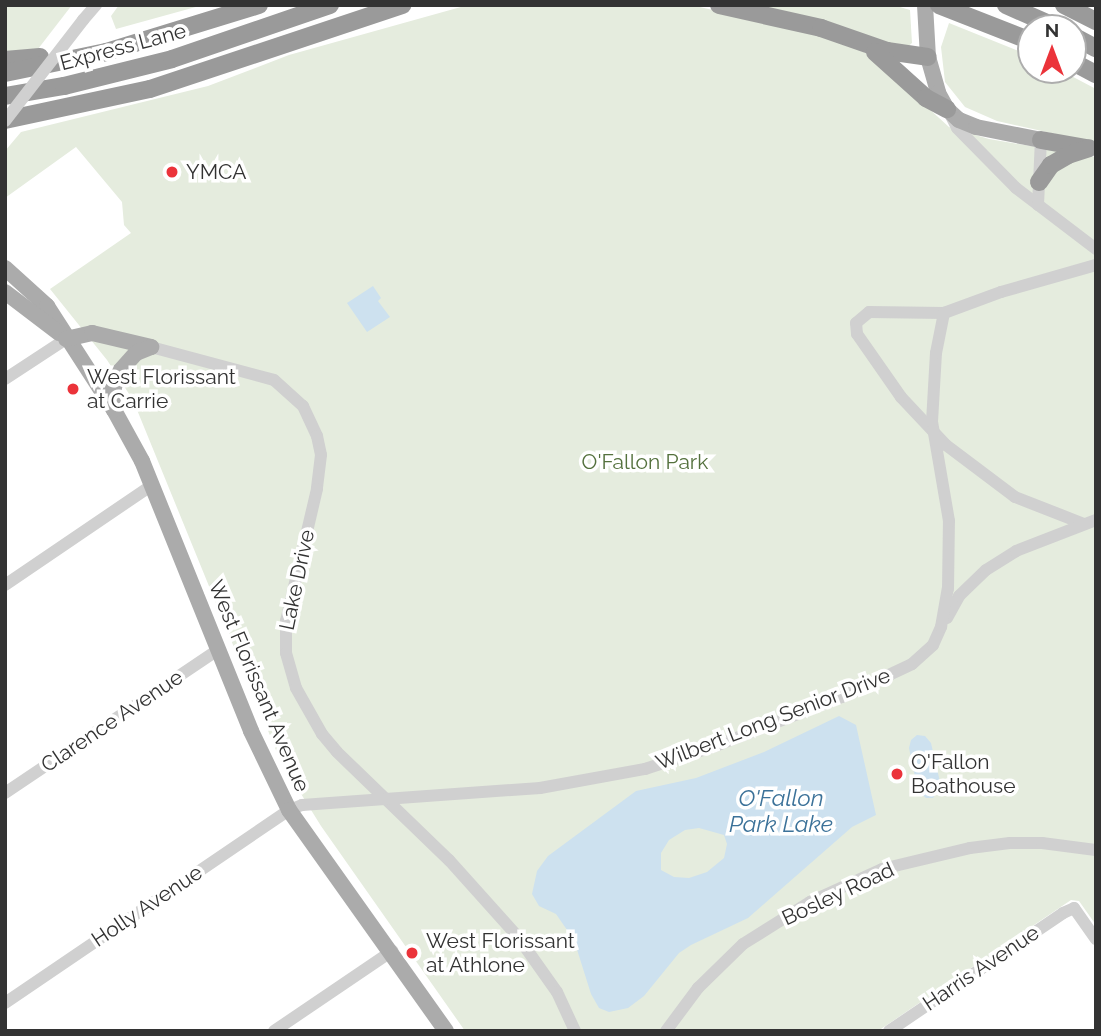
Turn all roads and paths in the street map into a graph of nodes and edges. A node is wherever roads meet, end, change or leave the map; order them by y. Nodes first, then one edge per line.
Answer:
1 (96, 5) edge
2 (259, 5) edge
3 (330, 5) edge
4 (402, 5) edge
5 (719, 5) edge
6 (925, 5) edge
7 (939, 5) edge
8 (1006, 5) edge
9 (1063, 5) edge
10 (1026, 14) edge
11 (1096, 21) edge
12 (1017, 36) edge
13 (863, 44) junction
14 (927, 50) junction
15 (106, 52) junction
16 (5, 60) edge
17 (5, 73) edge
18 (5, 96) edge
19 (947, 109) junction
20 (5, 121) edge
21 (1041, 140) junction
22 (1092, 149) edge
23 (1039, 182) junction
24 (1038, 205) junction
25 (1096, 250) edge
26 (1096, 265) edge
27 (5, 268) edge
28 (5, 292) edge
29 (5, 301) edge
30 (34, 313) junction
31 (944, 313) junction
32 (66, 339) junction
33 (150, 347) junction
34 (5, 379) edge
35 (114, 410) junction
36 (932, 428) junction
37 (152, 485) junction
38 (1090, 522) edge
39 (7, 579) edge
40 (941, 627) junction
41 (219, 649) junction
42 (5, 793) edge
43 (384, 798) junction
44 (289, 810) junction
45 (1096, 850) edge
46 (1096, 939) edge
47 (392, 951) junction
48 (5, 1003) edge
49 (274, 1031) edge
50 (446, 1031) edge
51 (575, 1031) edge
52 (666, 1031) edge
53 (889, 1031) edge

1 - 20 street, bridge
2 - 15 highway
3 - 18 highway, Express Lane
4 - 20 highway
5 - 13 highway
6 - 14 main road
7 - 12 highway
8 - 10 highway
9 - 11 highway
13 - 14 highway
13 - 19 highway
14 - 19 main road
15 - 16 highway
15 - 17 highway
19 - 21 main road
19 - 24 street
21 - 22 highway
21 - 23 street
22 - 23 highway
23 - 24 street
24 - 25 street
26 - 31 street
27 - 32 main road, West Florissant Avenue
28 - 30 main road, West Florissant Avenue
29 - 30 main road
30 - 32 main road, West Florissant Avenue
31 - 36 street, Wilbert Long Senior Drive
31 - 36 street
32 - 33 main road
32 - 34 street
32 - 35 main road, West Florissant Avenue
33 - 35 main road
33 - 43 street, Lake Drive
35 - 37 main road, West Florissant Avenue
36 - 38 street
36 - 40 street, Wilbert Long Senior Drive
37 - 39 street
37 - 41 main road, West Florissant Avenue
38 - 40 street
40 - 43 street, Wilbert Long Senior Drive
41 - 42 street, Clarence Avenue
41 - 44 main road, West Florissant Avenue
43 - 44 street, Wilbert Long Senior Drive
43 - 51 street, Lake Drive
44 - 47 main road, West Florissant Avenue
44 - 48 street, Holly Avenue
45 - 52 street, Bosley Road
46 - 53 street, Harris Avenue
47 - 49 street
47 - 50 main road, West Florissant Avenue

